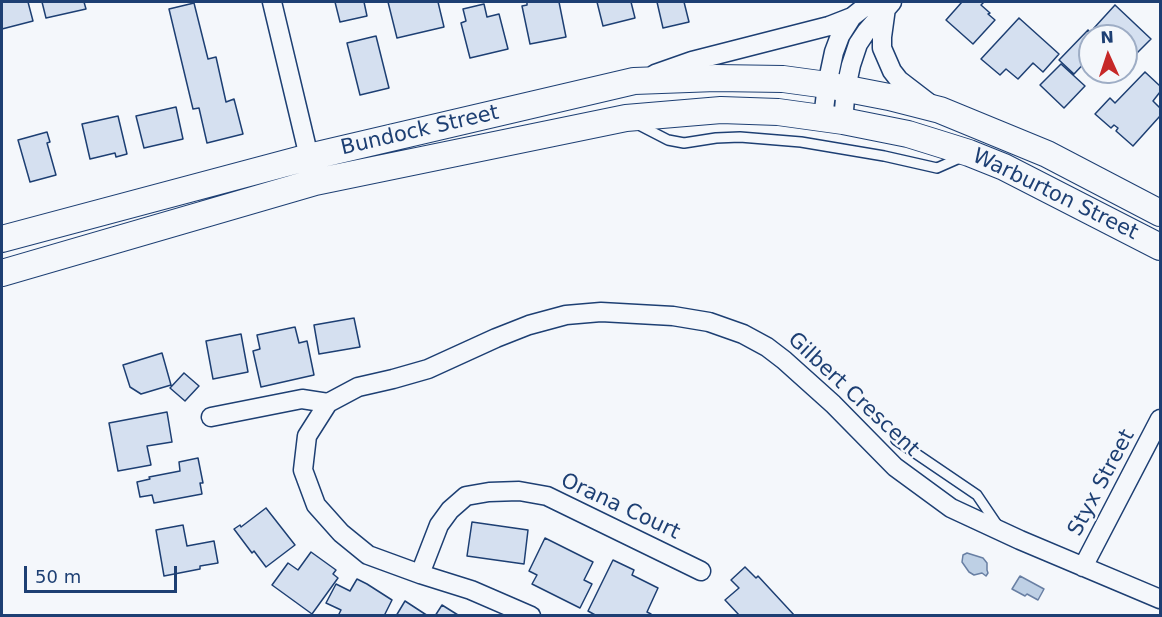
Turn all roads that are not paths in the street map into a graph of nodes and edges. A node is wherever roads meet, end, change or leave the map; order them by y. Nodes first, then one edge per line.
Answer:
1 (272, 2) edge
2 (883, 4) edge
3 (852, 17) junction
4 (634, 81) junction
5 (836, 86) junction
6 (940, 110) junction
7 (626, 118) junction
8 (833, 119) junction
9 (969, 153) junction
10 (309, 157) junction
11 (1161, 213) edge
12 (2, 239) edge
13 (1161, 247) edge
14 (2, 273) edge
15 (328, 403) junction
16 (211, 417) dead end
17 (1161, 419) edge
18 (896, 440) dead end
19 (1001, 531) junction
20 (1083, 567) junction
21 (701, 571) dead end
22 (420, 574) junction
23 (1161, 599) edge
24 (531, 615) edge

1 - 10 street
2 - 3 street
2 - 5 street
2 - 6 street
3 - 4 street
3 - 5 street
4 - 5 main road, Bundock Street
4 - 10 main road, Bundock Street
5 - 6 main road, Warburton Street
5 - 8 street
6 - 11 main road, Warburton Street
7 - 8 main road, Bundock Street
7 - 9 lane
7 - 14 main road, Bundock Street
8 - 9 main road, Warburton Street
9 - 13 main road, Warburton Street
10 - 12 main road, Bundock Street
15 - 16 street
15 - 19 street, Gilbert Crescent
15 - 22 street, Gilbert Crescent
17 - 20 street, Styx Street
18 - 19 lane
19 - 20 street, Gilbert Crescent
20 - 23 street, Gilbert Crescent
21 - 22 street, Orana Court
22 - 24 street, Gilbert Crescent

